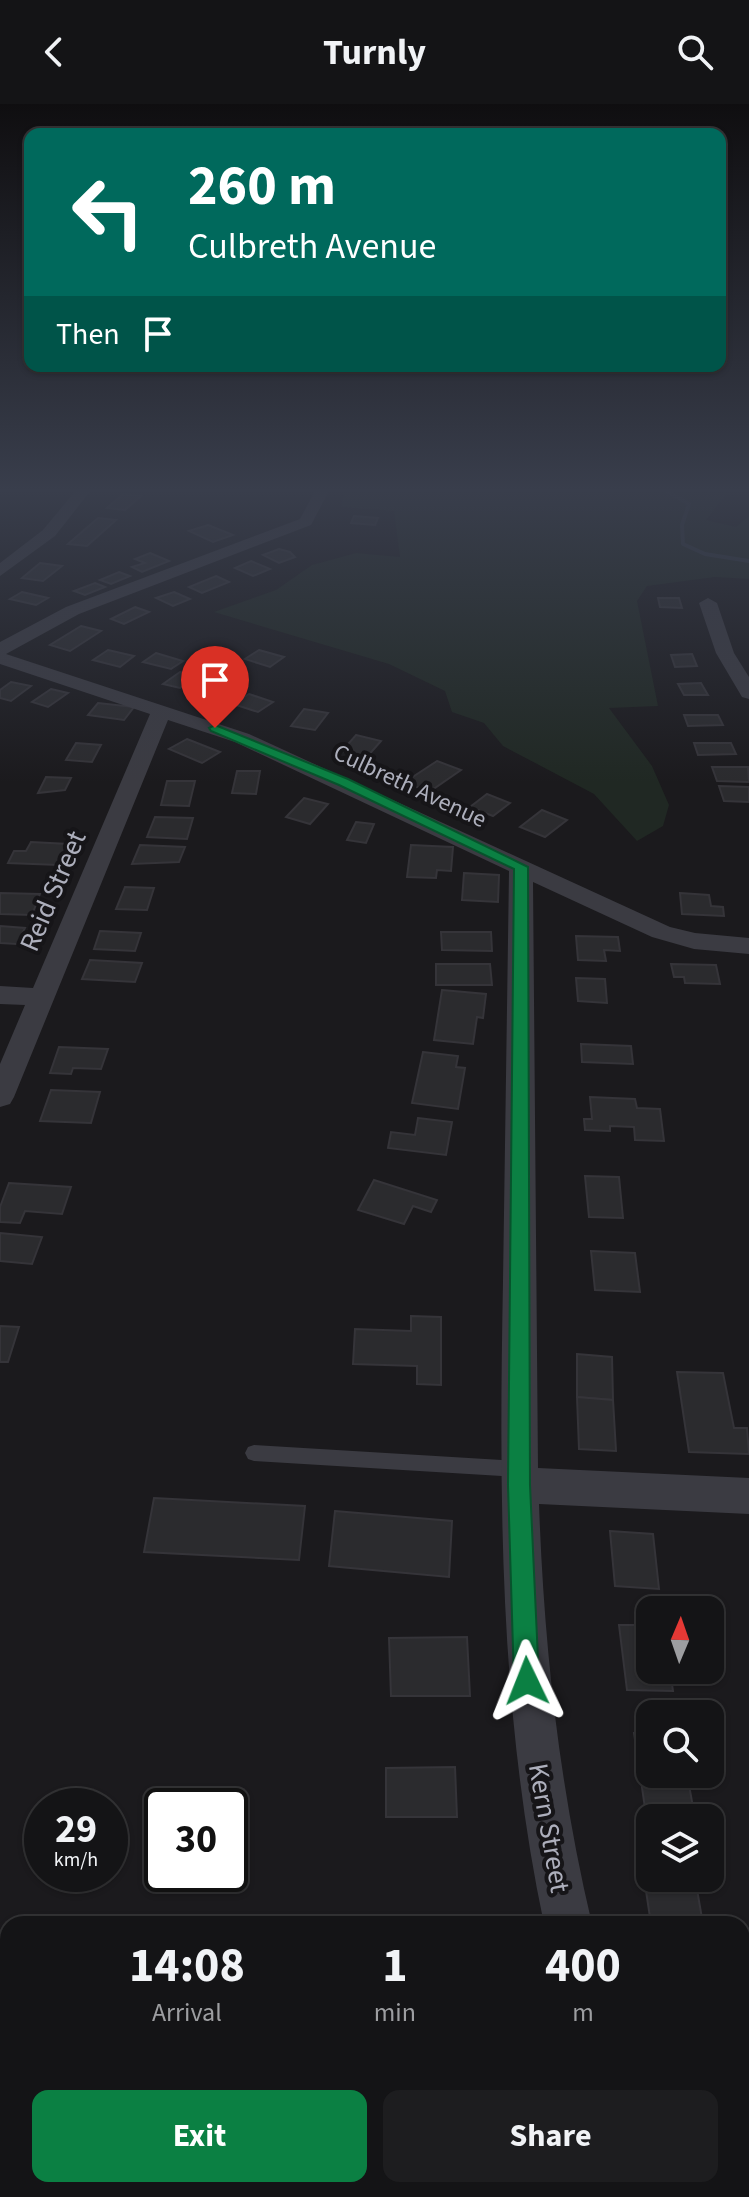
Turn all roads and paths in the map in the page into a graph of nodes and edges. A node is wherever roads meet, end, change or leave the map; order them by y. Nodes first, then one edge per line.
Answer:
1 (140, 587) edge
2 (708, 603) dead end
3 (0, 650) edge
4 (0, 658) edge
5 (748, 688) edge
6 (162, 710) junction
7 (521, 867) junction
8 (749, 946) edge
9 (0, 995) edge
10 (41, 997) junction
11 (0, 1097) edge
12 (254, 1453) dead end
13 (519, 1477) junction
14 (749, 1496) edge
15 (566, 1916) edge

1 - 3 street
2 - 5 street
4 - 6 street, Culbreth Avenue
6 - 7 street, Culbreth Avenue
6 - 10 street, Reid Street
7 - 8 street, Culbreth Avenue
7 - 13 street, Kern Street
9 - 10 street
10 - 11 street, Reid Street
12 - 13 lane
13 - 14 street
13 - 15 street, Kern Street

